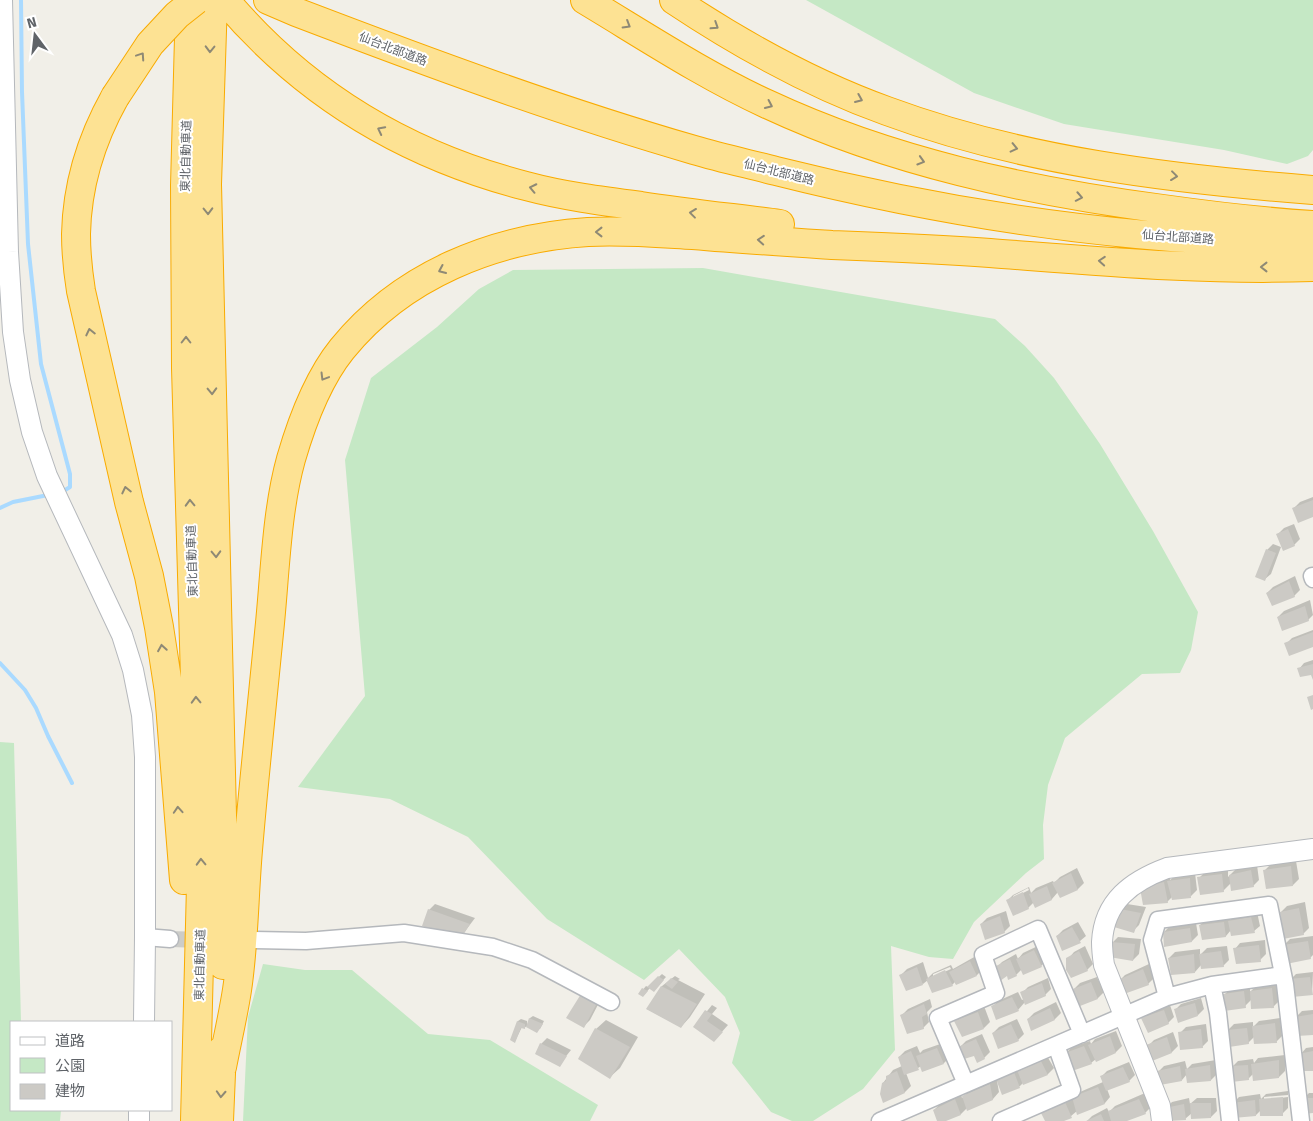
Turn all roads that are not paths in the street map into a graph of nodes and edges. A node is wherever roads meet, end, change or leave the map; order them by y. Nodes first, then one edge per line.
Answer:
1 (2, 0) edge
2 (190, 0) edge
3 (196, 0) edge
4 (212, 0) edge
5 (268, 0) edge
6 (585, 0) edge
7 (674, 0) edge
8 (233, 10) edge
9 (1313, 190) edge
10 (1313, 225) edge
11 (1313, 242) edge
12 (984, 253) junction
13 (1313, 267) edge
14 (1313, 849) edge
15 (145, 937) junction
16 (170, 939) tunnel mouth
17 (250, 940) dead end
18 (1283, 975) junction
19 (1212, 985) junction
20 (1167, 997) junction
21 (611, 1002) dead end
22 (1125, 1016) junction
23 (144, 1021) edge
24 (1082, 1034) junction
25 (1056, 1045) junction
26 (222, 1067) junction
27 (966, 1084) junction
28 (1033, 1115) edge
29 (188, 1121) edge
30 (195, 1121) edge
31 (219, 1121) edge
32 (880, 1121) edge
33 (1001, 1121) edge
34 (1162, 1121) edge
35 (1230, 1121) edge
36 (1301, 1121) edge

1 - 15 street
30 -> 2 highway, 東北自動車道
29 -> 3 highway, bridge
4 -> 26 highway, 東北自動車道
5 - 11 highway, 仙台北部道路
6 -> 10 highway
7 -> 9 highway
12 -> 8 highway
13 -> 12 highway
12 -> 26 highway
14 - 22 street
15 - 16 street
15 - 23 street
17 - 21 street
18 - 19 street
18 - 20 street
18 - 36 street
19 - 20 street
19 - 35 street
20 - 22 street
22 - 24 street
22 - 34 street
24 - 25 street
24 - 27 street
25 - 27 street
25 - 28 street
26 -> 31 highway, 東北自動車道
27 - 32 street
28 - 33 street

